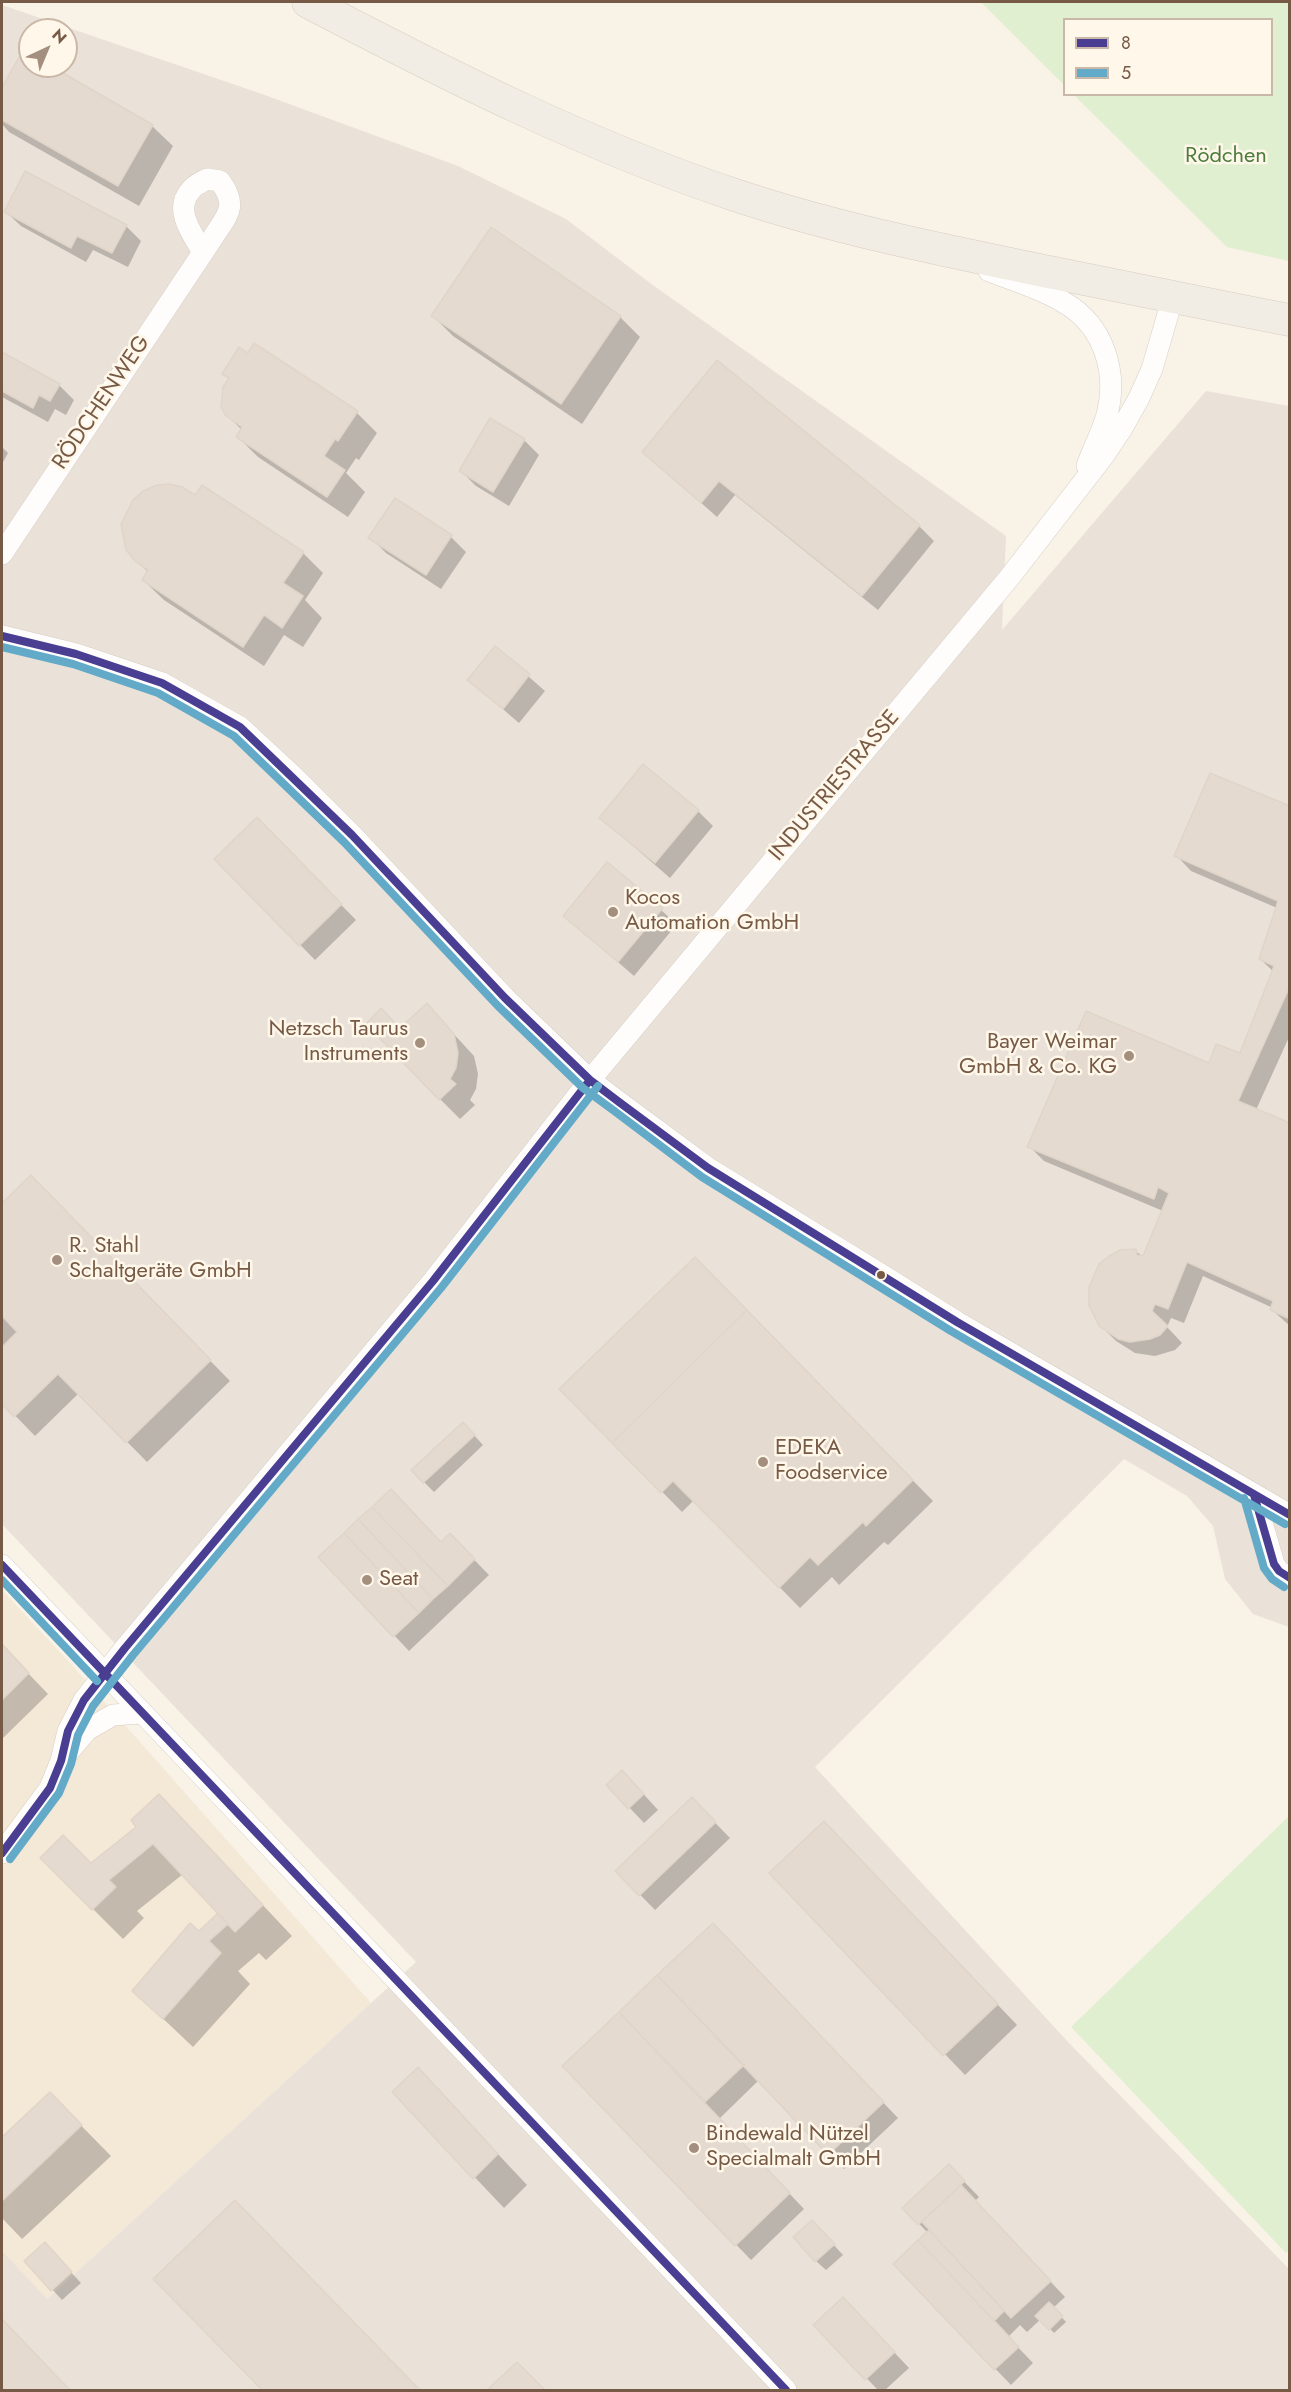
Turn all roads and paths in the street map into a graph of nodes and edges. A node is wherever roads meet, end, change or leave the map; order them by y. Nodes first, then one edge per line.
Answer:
1 (308, 2) edge
2 (926, 247) junction
3 (203, 252) dead end
4 (1173, 297) junction
5 (1290, 320) edge
6 (1079, 486) junction
7 (2, 554) edge
8 (2, 636) edge
9 (590, 1080) junction
10 (1254, 1496) junction
11 (1290, 1515) edge
12 (2, 1565) edge
13 (1290, 1578) edge
14 (105, 1674) junction
15 (141, 1713) junction
16 (61, 1761) junction
17 (2, 1853) edge
18 (786, 2391) edge

1 - 2 main road
2 - 4 main road
2 - 6 street
3 - 7 street, RÖDCHENWEG
4 - 5 main road
4 - 6 street, INDUSTRIESTRASSE
6 - 9 street, INDUSTRIESTRASSE
8 - 9 street
9 - 10 street
9 - 14 street, INDUSTRIESTRASSE
10 - 11 street
10 - 13 street
12 - 14 street
14 - 15 street
14 - 16 street, INDUSTRIESTRASSE
15 - 16 street, INDUSTRIESTRASSE
15 - 18 street
16 - 17 street, INDUSTRIESTRASSE

